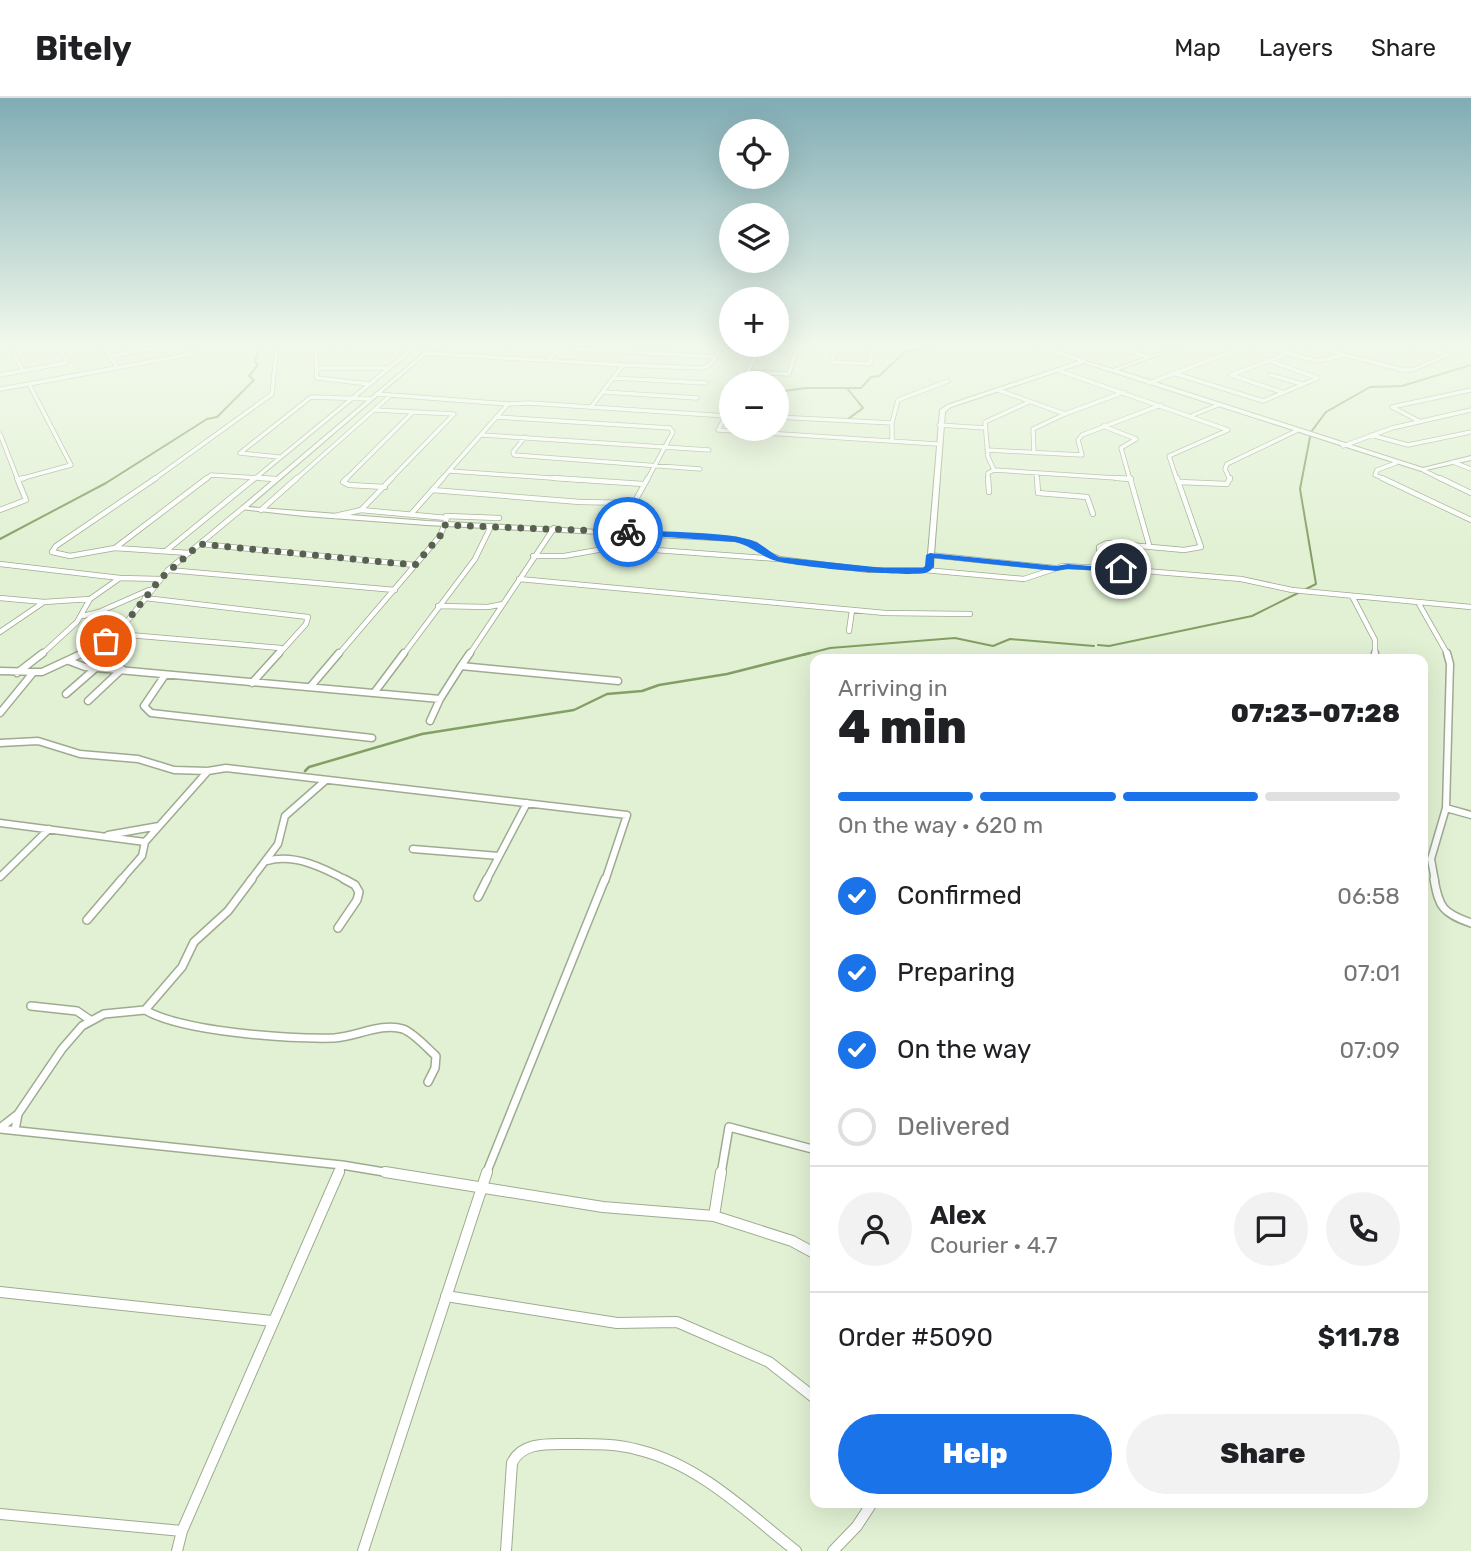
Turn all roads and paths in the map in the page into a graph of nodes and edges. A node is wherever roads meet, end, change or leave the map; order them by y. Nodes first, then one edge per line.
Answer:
1 (43, 412) edge
2 (247, 412) edge
3 (292, 412) edge
4 (335, 412) edge
5 (355, 412) edge
6 (373, 412) edge
7 (409, 412) edge
8 (413, 412) junction
9 (501, 412) edge
10 (664, 412) edge
11 (895, 412) edge
12 (942, 412) edge
13 (1006, 412) edge
14 (1058, 412) edge
15 (1071, 412) edge
16 (1142, 412) edge
17 (1182, 412) edge
18 (1200, 412) edge
19 (1238, 412) edge
20 (1402, 412) edge
21 (1463, 412) edge
22 (1065, 414) junction
23 (719, 415) edge
24 (1192, 415) junction
25 (497, 417) junction
26 (789, 418) edge
27 (1420, 421) junction
28 (892, 423) junction
29 (939, 425) junction
30 (1103, 426) junction
31 (986, 429) junction
32 (1296, 431) junction
33 (1471, 432) edge
34 (789, 433) edge
35 (482, 435) junction
36 (1370, 435) junction
37 (0, 436) edge
38 (525, 437) junction
39 (892, 441) junction
40 (937, 444) junction
41 (664, 446) junction
42 (1343, 446) junction
43 (709, 450) dead end
44 (987, 450) junction
45 (1034, 453) junction
46 (279, 457) junction
47 (1471, 457) edge
48 (1454, 461) junction
49 (1396, 463) junction
50 (654, 465) junction
51 (700, 469) dead end
52 (1471, 469) edge
53 (994, 470) junction
54 (1423, 470) junction
55 (450, 471) junction
56 (1036, 472) junction
57 (258, 477) junction
58 (20, 479) junction
59 (276, 479) junction
60 (1131, 480) junction
61 (1180, 482) junction
62 (643, 484) junction
63 (385, 487) junction
64 (432, 490) junction
65 (989, 492) dead end
66 (1471, 493) edge
67 (243, 508) junction
68 (0, 510) edge
69 (261, 510) junction
70 (361, 510) junction
71 (412, 513) junction
72 (1093, 514) dead end
73 (335, 516) junction
74 (446, 516) junction
75 (499, 518) dead end
76 (1471, 520) edge
77 (444, 525) junction
78 (491, 526) junction
79 (554, 528) junction
80 (200, 544) junction
81 (1149, 545) junction
82 (115, 548) junction
83 (167, 550) junction
84 (189, 553) junction
85 (930, 555) junction
86 (533, 556) junction
87 (778, 559) junction
88 (0, 564) edge
89 (415, 565) junction
90 (1056, 568) junction
91 (1102, 569) junction
92 (168, 570) junction
93 (925, 570) junction
94 (120, 578) junction
95 (160, 579) junction
96 (519, 579) junction
97 (152, 589) junction
98 (395, 590) junction
99 (1352, 596) junction
100 (0, 598) edge
101 (145, 598) junction
102 (90, 599) junction
103 (44, 602) junction
104 (502, 604) junction
105 (1419, 604) junction
106 (438, 606) junction
107 (1471, 607) edge
108 (852, 610) junction
109 (970, 614) dead end
110 (83, 616) junction
111 (849, 631) dead end
112 (0, 632) edge
113 (117, 634) junction
114 (281, 648) junction
115 (1375, 654) edge
116 (69, 661) junction
117 (461, 666) junction
118 (97, 667) junction
119 (122, 669) junction
120 (0, 671) edge
121 (16, 673) junction
122 (32, 674) junction
123 (165, 675) junction
124 (618, 681) dead end
125 (252, 682) junction
126 (311, 686) junction
127 (374, 693) junction
128 (66, 694) dead end
129 (440, 699) junction
130 (88, 701) dead end
131 (0, 713) edge
132 (430, 721) dead end
133 (372, 737) dead end
134 (0, 743) edge
135 (208, 771) junction
136 (326, 779) junction
137 (527, 803) junction
138 (1446, 808) junction
139 (1471, 815) edge
140 (0, 823) edge
141 (160, 826) junction
142 (49, 829) junction
143 (102, 836) junction
144 (145, 842) junction
145 (413, 849) dead end
146 (1428, 850) edge
147 (1433, 852) junction
148 (499, 856) junction
149 (265, 862) junction
150 (0, 877) edge
151 (478, 897) dead end
152 (87, 920) dead end
153 (1471, 923) edge
154 (338, 928) dead end
155 (31, 1006) dead end
156 (145, 1010) junction
157 (90, 1020) junction
158 (428, 1082) dead end
159 (18, 1114) junction
160 (0, 1128) edge
161 (15, 1130) junction
162 (810, 1148) edge
163 (342, 1165) junction
164 (481, 1187) junction
165 (714, 1216) junction
166 (810, 1251) edge
167 (0, 1292) edge
168 (446, 1296) junction
169 (272, 1321) junction
170 (810, 1394) edge
171 (869, 1508) edge
172 (0, 1514) edge
173 (182, 1531) junction
174 (177, 1551) edge
175 (363, 1551) edge
176 (506, 1551) edge
177 (796, 1551) edge
178 (833, 1551) edge

1 - 58 street
2 - 82 street
3 - 46 street
4 - 46 street
5 - 59 street
6 - 69 street
7 - 8 street
8 - 63 street
8 - 63 street
9 - 25 street
10 - 23 street
11 - 28 street
12 - 29 street
13 - 31 street
14 - 22 street
15 - 22 street
16 - 30 street
17 - 24 street
18 - 24 street
19 - 32 street
20 - 27 street
21 - 27 street
22 - 45 street
24 - 61 street
25 - 35 street
25 - 41 street
26 - 28 street
27 - 36 street
28 - 39 street
29 - 31 street
29 - 40 street
30 - 45 street
30 - 60 street
31 - 44 street
32 - 42 street
32 - 61 street
33 - 36 street
34 - 39 street
35 - 38 street
35 - 55 street
36 - 42 street
37 - 58 street
38 - 41 street
38 - 50 street
39 - 40 street
40 - 85 street
41 - 43 street
41 - 50 street
42 - 49 street
44 - 45 street
44 - 53 street
46 - 57 street
47 - 48 street
48 - 52 street
48 - 54 street
49 - 54 street
49 - 76 street
50 - 51 street
50 - 62 street
53 - 56 street
53 - 65 street
54 - 66 street
55 - 62 street
55 - 64 street
56 - 60 street
56 - 72 street
57 - 59 street
57 - 82 street
57 - 83 street
58 - 68 street
59 - 67 street
60 - 81 street
61 - 81 street
62 - 64 street
63 - 70 street
64 - 71 street
67 - 69 street
67 - 80 street
69 - 73 street
70 - 71 street
70 - 73 street
71 - 74 street
73 - 77 street
74 - 75 street
74 - 77 street
77 - 78 street
77 - 89 street
78 - 79 street
78 - 106 street
79 - 86 street
79 - 87 street
80 - 84 street
80 - 89 street
81 - 91 street
82 - 83 street
83 - 84 street
84 - 92 street
85 - 90 street
85 - 93 street
86 - 87 street
86 - 96 street
87 - 93 street
88 - 94 street
89 - 98 street
90 - 91 street
90 - 93 street
91 - 99 street
92 - 95 street
92 - 98 street
94 - 95 street
94 - 102 street
95 - 97 street
96 - 104 street
96 - 108 street
97 - 101 street
97 - 110 street
98 - 126 street
99 - 105 street
99 - 115 street
100 - 103 street
101 - 113 street
101 - 114 street
102 - 103 street
102 - 110 street
103 - 112 street
104 - 106 street
104 - 117 street
105 - 107 street
105 - 138 street
106 - 127 street
108 - 109 street
108 - 111 street
110 - 121 street
113 - 114 street
113 - 116 street
114 - 125 street
116 - 118 street
116 - 122 street
117 - 124 street
117 - 129 street
118 - 119 street
118 - 128 street
119 - 123 street
119 - 130 street
120 - 121 street
121 - 122 street
122 - 131 street
123 - 125 street
123 - 133 street
125 - 126 street
126 - 127 street
127 - 129 street
129 - 132 street
134 - 135 street
135 - 136 street
135 - 141 street
136 - 137 street
136 - 149 street
137 - 148 street
137 - 164 street
138 - 139 street
138 - 147 street
140 - 142 street
141 - 143 street
141 - 144 street
142 - 143 street
142 - 150 street
143 - 144 street
144 - 152 street
145 - 148 street
146 - 147 street
147 - 153 street
148 - 151 street
149 - 154 street
149 - 156 street
155 - 157 street
156 - 157 street
156 - 158 street
157 - 159 street
159 - 160 street
159 - 161 street
160 - 161 street
161 - 163 street
162 - 165 street
163 - 164 street
163 - 169 street
164 - 165 street
164 - 168 street
165 - 166 street
167 - 169 street
168 - 170 street
168 - 175 street
169 - 173 street
171 - 178 street
172 - 173 street
173 - 174 street
176 - 177 street

